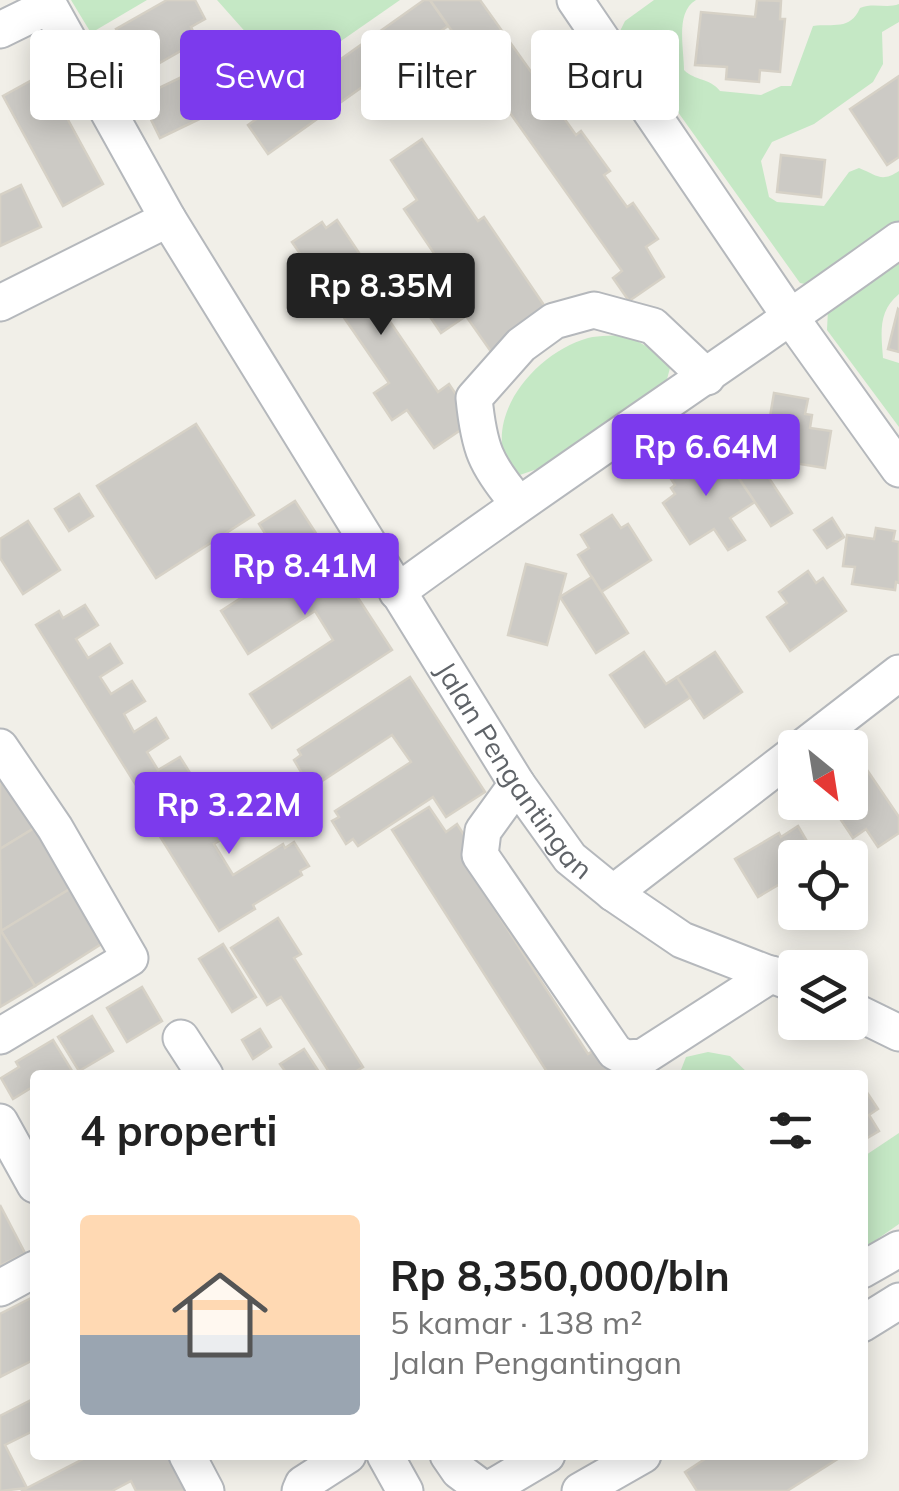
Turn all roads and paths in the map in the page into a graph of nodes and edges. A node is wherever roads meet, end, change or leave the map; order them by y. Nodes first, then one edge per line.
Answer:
1 (48, 3) edge
2 (592, 6) edge
3 (0, 30) edge
4 (168, 219) junction
5 (899, 240) edge
6 (0, 303) edge
7 (791, 318) junction
8 (707, 377) junction
9 (899, 468) edge
10 (518, 503) junction
11 (397, 592) junction
12 (899, 673) edge
13 (825, 730) edge
14 (0, 747) edge
15 (778, 766) edge
16 (516, 784) junction
17 (612, 893) junction
18 (778, 978) edge
19 (778, 983) edge
20 (868, 1017) edge
21 (899, 1033) edge
22 (0, 1036) edge
23 (182, 1038) dead end
24 (202, 1070) edge
25 (0, 1122) edge
26 (30, 1176) edge
27 (899, 1249) edge
28 (868, 1267) edge
29 (30, 1273) edge
30 (0, 1288) edge
31 (899, 1301) edge
32 (868, 1320) edge
33 (190, 1460) edge
34 (340, 1460) edge
35 (388, 1460) edge
36 (451, 1460) edge
37 (539, 1460) edge
38 (634, 1460) edge
39 (206, 1491) edge
40 (300, 1491) edge
41 (405, 1491) edge
42 (486, 1491) edge
43 (580, 1491) edge

1 - 3 street
1 - 4 street, Jalan Pengantingan
2 - 7 street
4 - 6 street
4 - 11 street, Jalan Pengantingan
5 - 7 street
7 - 8 street
7 - 9 street
8 - 10 street
8 - 10 street
10 - 11 street
11 - 16 street, Jalan Pengantingan
12 - 13 street
14 - 22 street
15 - 17 street
16 - 17 street, Jalan Pengantingan
16 - 19 street
17 - 18 street, Jalan Pengantingan
20 - 21 street
23 - 24 street
25 - 26 street
27 - 28 street
29 - 30 street
31 - 32 street
33 - 39 street
34 - 40 street
35 - 41 street
36 - 42 street
37 - 42 street
38 - 43 street

